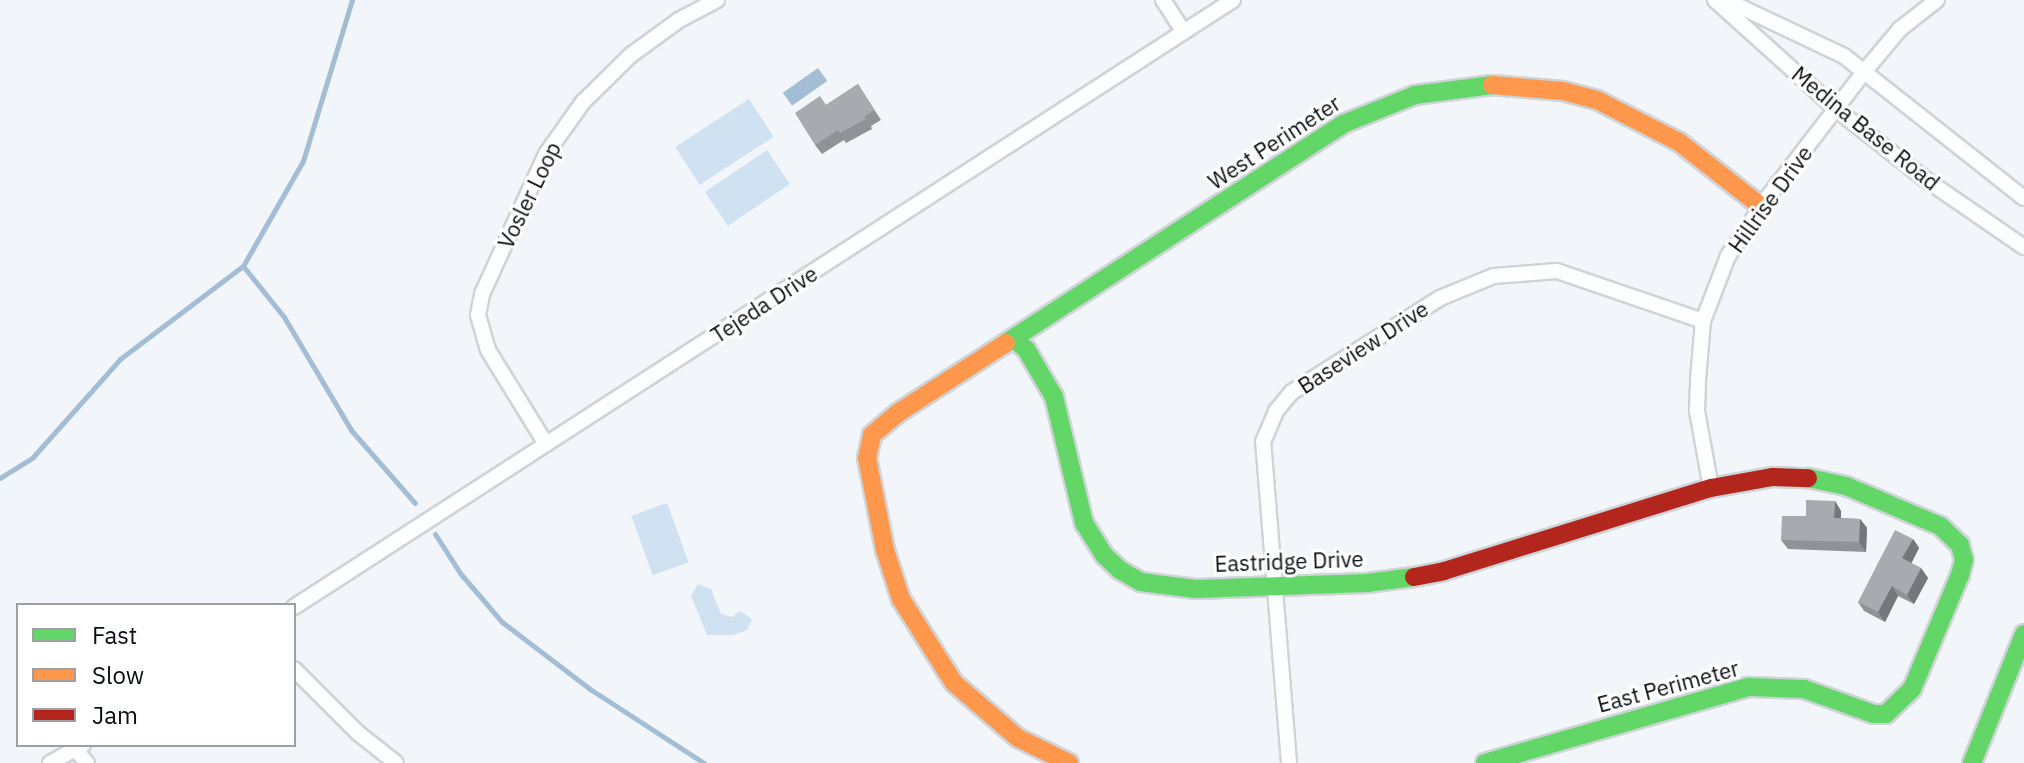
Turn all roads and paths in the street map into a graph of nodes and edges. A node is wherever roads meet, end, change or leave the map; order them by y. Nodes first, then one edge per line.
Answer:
1 (717, 0) edge
2 (1163, 0) edge
3 (1233, 0) edge
4 (1715, 0) edge
5 (1726, 0) edge
6 (1937, 0) edge
7 (1184, 32) junction
8 (1864, 72) junction
9 (1836, 109) junction
10 (2024, 198) edge
11 (1762, 207) junction
12 (2024, 247) edge
13 (1703, 321) junction
14 (1014, 339) junction
15 (546, 444) junction
16 (1711, 488) junction
17 (1274, 585) junction
18 (296, 606) edge
19 (2024, 634) edge
20 (296, 671) edge
21 (79, 747) edge
22 (50, 763) edge
23 (87, 763) edge
24 (396, 763) edge
25 (1069, 763) edge
26 (1289, 763) edge
27 (1485, 763) edge
28 (1972, 763) edge

1 - 15 street, Vosler Loop
2 - 7 street
3 - 7 street, Tejeda Drive
4 - 9 street, Medina Base Road
5 - 8 street, Medina Base Road
6 - 8 street, Hillrise Drive
7 - 15 street, Tejeda Drive
8 - 9 street, Hillrise Drive
8 - 10 street, Medina Base Road
9 - 11 street, Hillrise Drive
9 - 12 street, Medina Base Road
11 - 13 street, Hillrise Drive
11 - 14 street, West Perimeter
13 - 16 street, Hillrise Drive
13 - 17 street, Baseview Drive
14 - 17 street, Eastridge Drive
14 - 25 street, West Perimeter
15 - 18 street, Tejeda Drive
16 - 17 street, Eastridge Drive
16 - 27 street, East Perimeter
17 - 26 street, Baseview Drive
19 - 28 street
20 - 24 street
21 - 22 street
21 - 23 street

